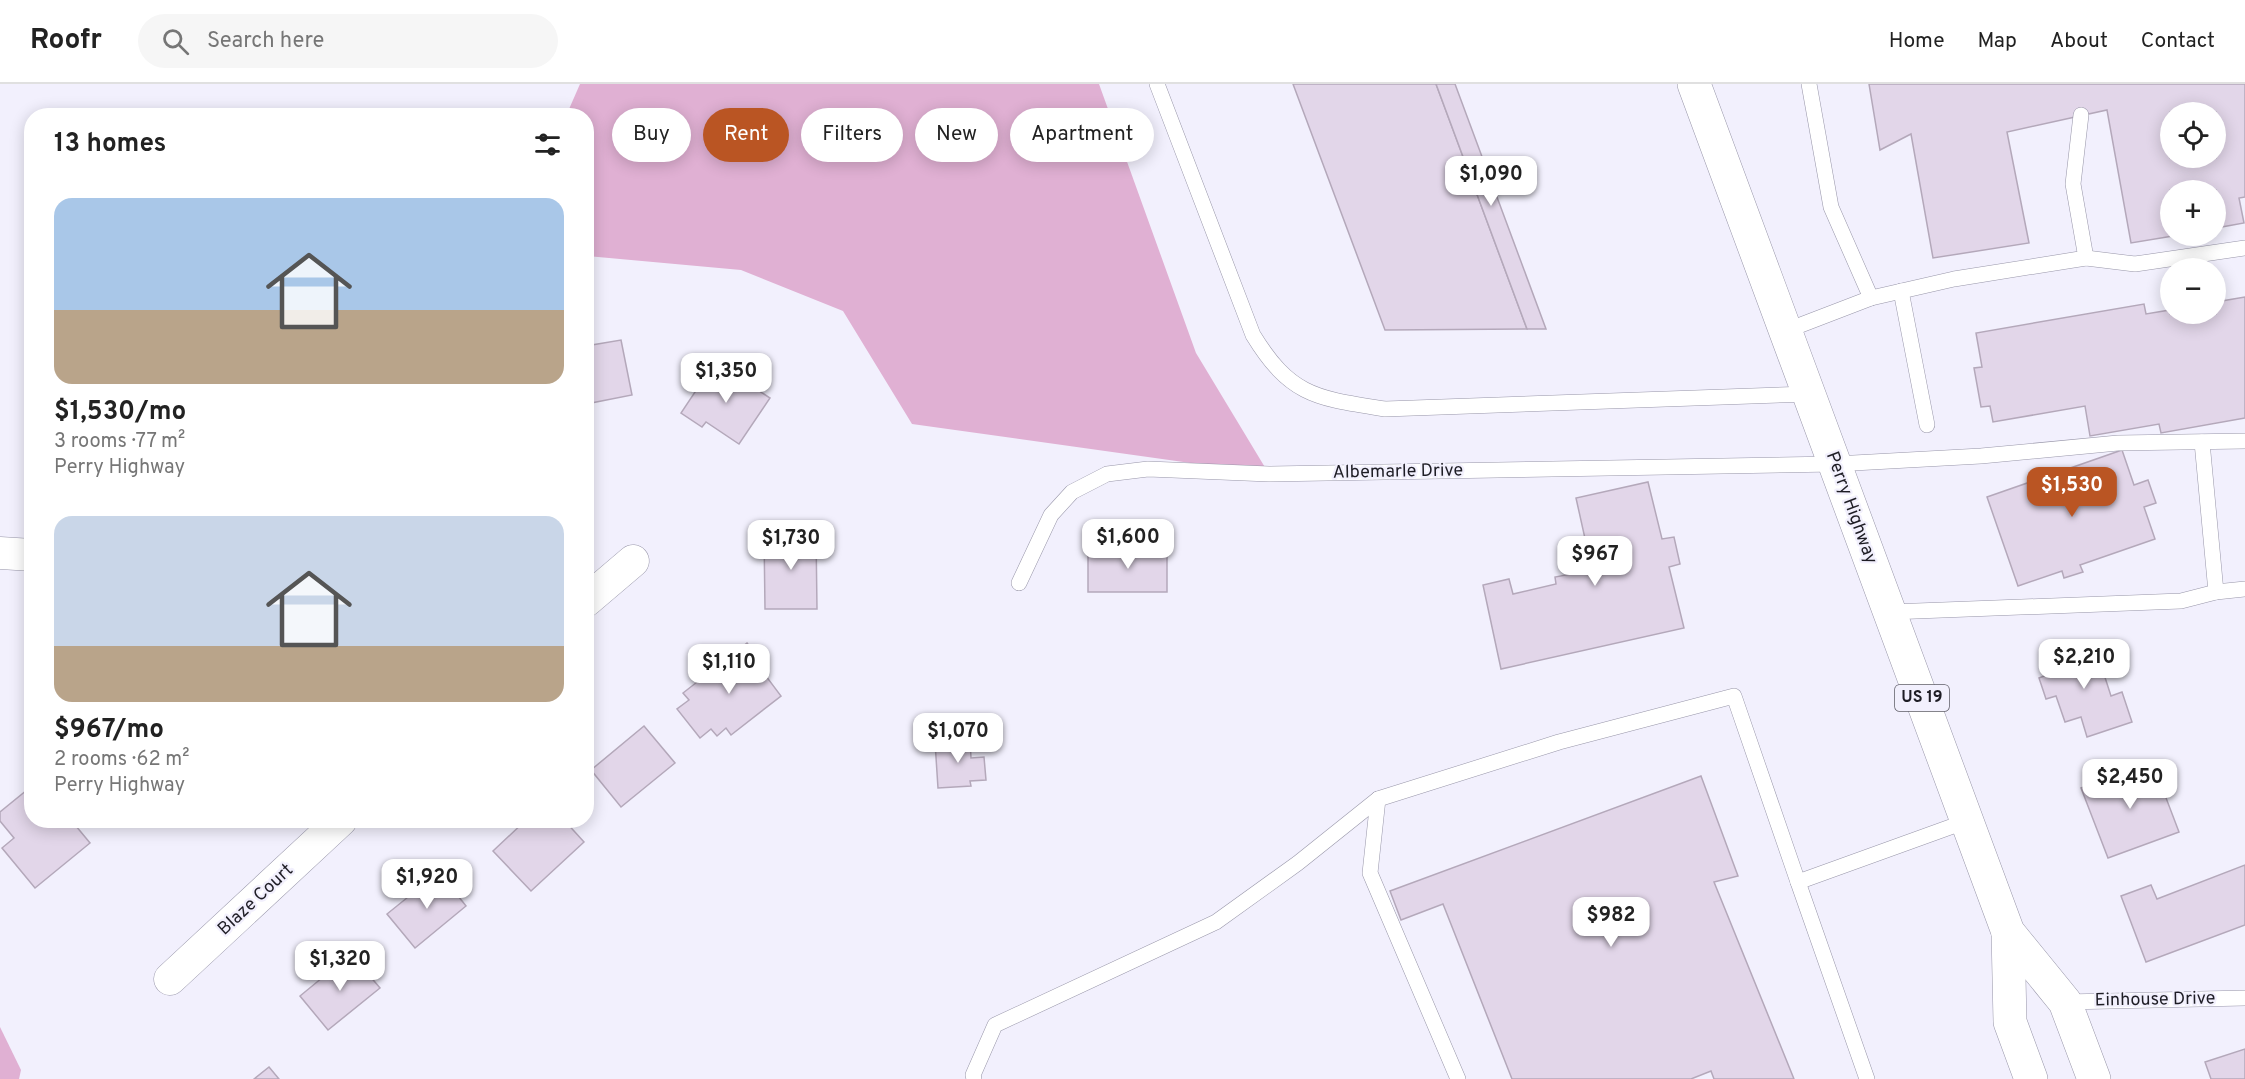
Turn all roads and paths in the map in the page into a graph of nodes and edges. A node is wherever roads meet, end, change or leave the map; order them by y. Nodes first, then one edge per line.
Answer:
1 (1157, 84) edge
2 (1694, 84) edge
3 (1809, 84) edge
4 (2081, 115) dead end
5 (2245, 248) edge
6 (2086, 258) junction
7 (1900, 291) junction
8 (1871, 298) junction
9 (1785, 331) junction
10 (1809, 394) junction
11 (1927, 425) dead end
12 (2245, 441) edge
13 (2202, 442) junction
14 (1835, 464) junction
15 (0, 553) edge
16 (24, 554) edge
17 (633, 561) dead end
18 (1019, 584) dead end
19 (2245, 589) edge
20 (2217, 592) junction
21 (594, 594) edge
22 (1890, 612) junction
23 (1378, 799) junction
24 (1967, 821) junction
25 (332, 828) edge
26 (1798, 882) junction
27 (2008, 932) junction
28 (170, 979) dead end
29 (2245, 998) edge
30 (2065, 1002) junction
31 (974, 1079) edge
32 (1458, 1079) edge
33 (1867, 1079) edge
34 (2031, 1079) edge
35 (2094, 1079) edge

1 - 10 lane
2 - 9 highway, Perry Highway / US 19
3 - 8 lane
4 - 6 lane
5 - 6 lane
6 - 7 lane
7 - 8 lane
7 - 11 lane
8 - 9 lane
9 - 10 highway, Perry Highway / US 19
10 - 14 highway, Perry Highway / US 19
12 - 13 lane, Albemarle Drive
13 - 14 lane, Albemarle Drive
13 - 20 lane
14 - 18 lane, Albemarle Drive
14 - 22 highway, Perry Highway / US 19
15 - 16 street
17 - 21 street
19 - 20 lane
20 - 22 lane
22 - 24 highway, Perry Highway / US 19
23 - 26 lane
23 - 31 lane
23 - 32 lane
24 - 26 lane
24 - 27 highway, Perry Highway / US 19
25 - 28 street, Blaze Court
26 - 33 lane
27 - 30 highway, Perry Highway / US 19
27 - 34 highway, Perry Highway / US 19
29 - 30 lane, Einhouse Drive
30 - 35 highway, Perry Highway / US 19

